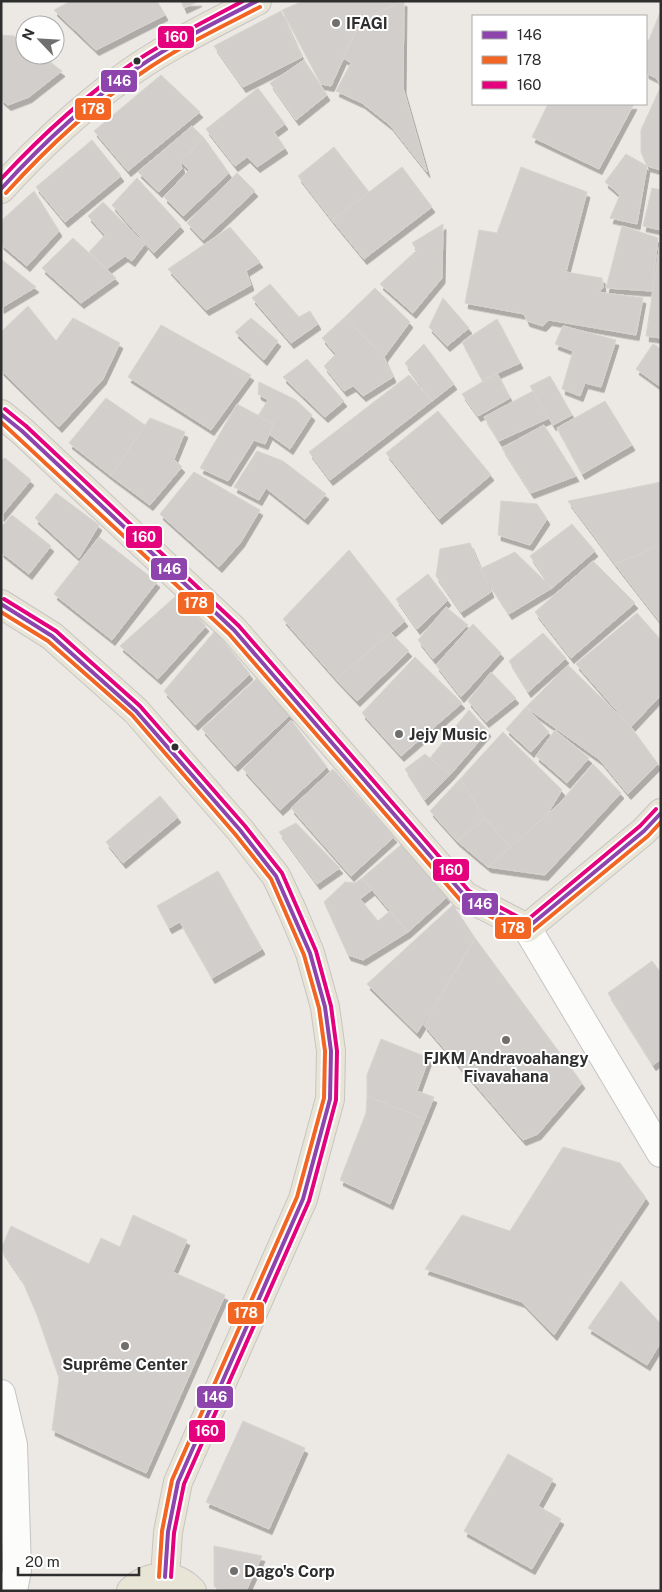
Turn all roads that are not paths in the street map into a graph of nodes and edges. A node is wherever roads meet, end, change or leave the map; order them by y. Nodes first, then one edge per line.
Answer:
1 (257, 1) edge
2 (1, 190) edge
3 (1, 414) edge
4 (1, 604) edge
5 (661, 813) edge
6 (527, 928) junction
7 (661, 1153) edge
8 (1, 1394) edge
9 (165, 1577) junction
10 (13, 1591) edge
11 (131, 1591) edge
12 (192, 1591) edge

1 - 2 main road
3 - 6 main road
4 - 9 main road
5 - 6 main road
6 - 7 street
8 - 10 street
9 - 11 main road
9 - 12 main road

